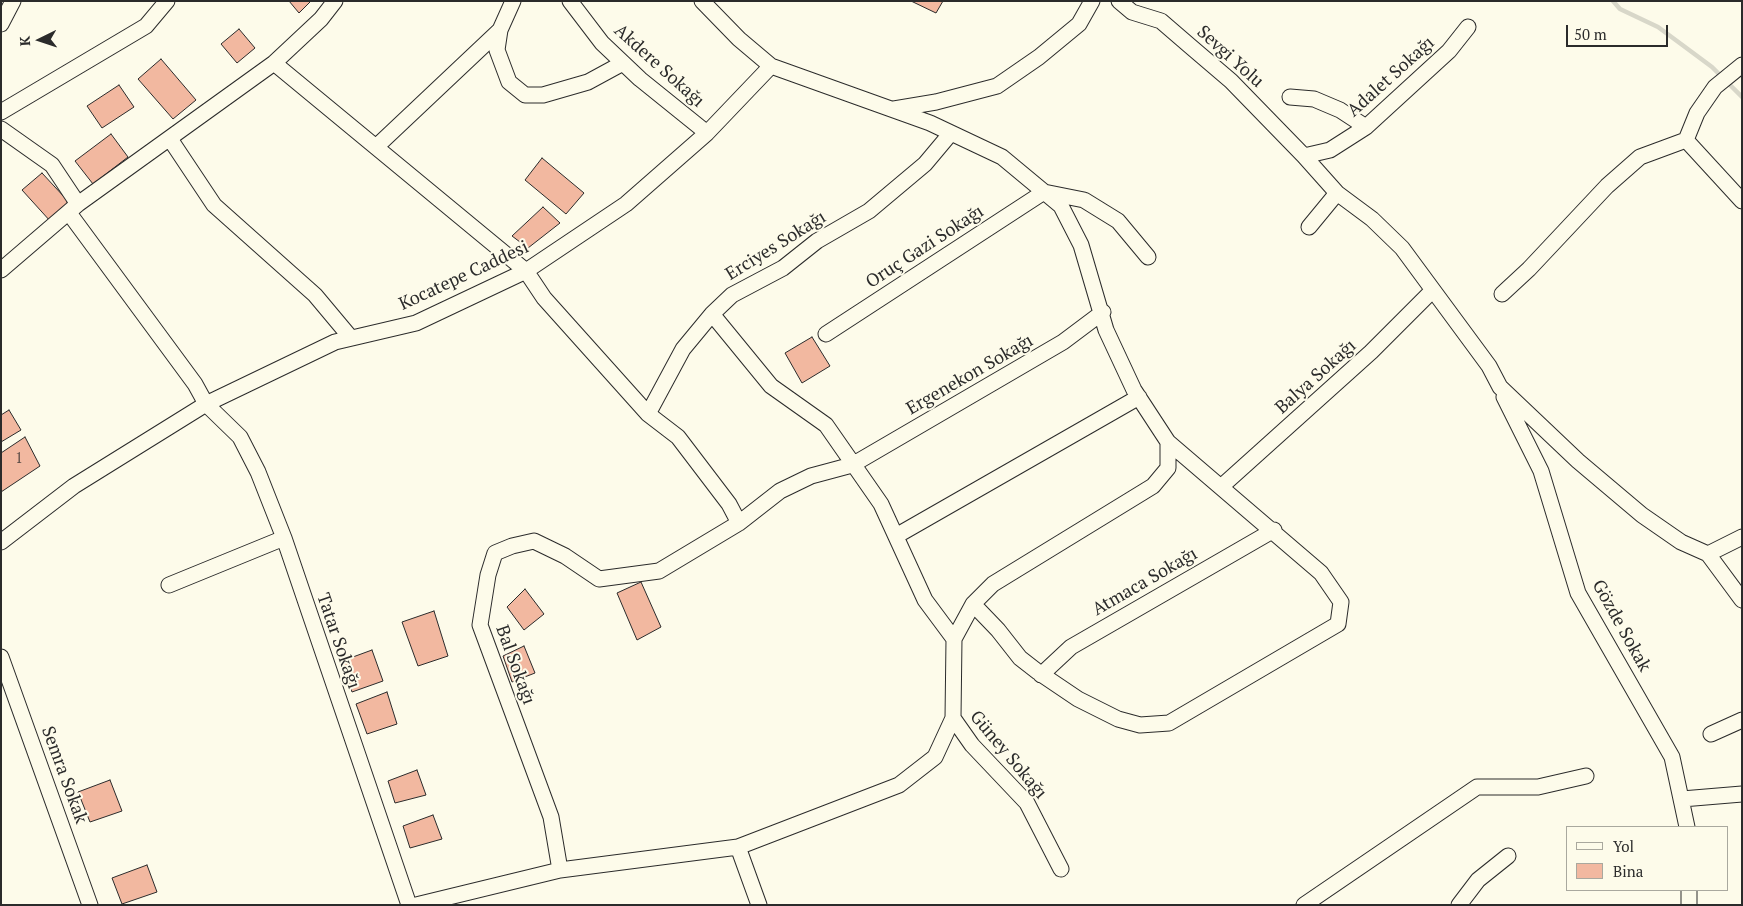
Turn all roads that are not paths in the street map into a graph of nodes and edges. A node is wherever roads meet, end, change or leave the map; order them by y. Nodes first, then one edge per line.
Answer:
1 (13, 1) edge
2 (167, 1) edge
3 (335, 1) edge
4 (513, 1) edge
5 (570, 1) edge
6 (702, 1) edge
7 (1092, 1) edge
8 (1119, 1) edge
9 (1, 24) edge
10 (1468, 27) dead end
11 (500, 30) junction
12 (274, 63) junction
13 (623, 63) junction
14 (1742, 65) edge
15 (771, 66) junction
16 (1290, 97) dead end
17 (892, 109) junction
18 (1, 112) edge
19 (1366, 127) junction
20 (1, 129) edge
21 (707, 133) junction
22 (951, 133) junction
23 (170, 139) junction
24 (1686, 140) junction
25 (376, 146) junction
26 (1304, 156) junction
27 (1044, 192) junction
28 (1337, 193) junction
29 (1742, 201) edge
30 (73, 208) junction
31 (1309, 227) dead end
32 (1148, 257) dead end
33 (1, 270) edge
34 (526, 271) junction
35 (1432, 291) junction
36 (1502, 294) dead end
37 (1103, 312) junction
38 (712, 314) junction
39 (826, 334) dead end
40 (351, 338) junction
41 (1500, 387) junction
42 (1139, 397) junction
43 (206, 404) junction
44 (648, 414) junction
45 (1168, 442) junction
46 (852, 465) junction
47 (1222, 486) junction
48 (738, 523) junction
49 (1274, 530) junction
50 (896, 536) junction
51 (284, 538) junction
52 (1742, 538) edge
53 (1, 542) edge
54 (1708, 554) junction
55 (599, 579) joint
56 (169, 585) dead end
57 (1742, 600) edge
58 (973, 604) junction
59 (954, 639) junction
60 (1, 657) edge
61 (1041, 674) junction
62 (953, 718) junction
63 (1742, 720) edge
64 (1711, 734) dead end
65 (1586, 776) dead end
66 (1742, 794) edge
67 (1682, 799) junction
68 (1687, 826) edge
69 (738, 847) junction
70 (1508, 856) dead end
71 (560, 870) junction
72 (1062, 870) dead end
73 (1689, 891) edge
74 (90, 905) edge
75 (409, 905) edge
76 (416, 905) edge
77 (759, 905) edge
78 (1304, 905) edge
79 (1460, 905) edge
80 (1689, 905) edge

1 - 9 street
2 - 18 street
3 - 12 street
4 - 11 street
5 - 13 street, Akdere Sokağı
6 - 15 street
7 - 17 street
8 - 26 street, Sevgi Yolu
10 - 19 street, Adalet Sokağı
11 - 13 street
11 - 25 street
12 - 23 street
12 - 25 street
13 - 21 street, Akdere Sokağı
14 - 24 street
15 - 17 street
15 - 21 street, Kocatepe Caddesi
16 - 19 street
17 - 22 street
19 - 26 street, Adalet Sokağı
20 - 30 street, Tatar Sokağı
21 - 34 street, Kocatepe Caddesi
22 - 27 street
22 - 38 street, Erciyes Sokağı
23 - 30 street
23 - 40 street
24 - 29 street
24 - 36 street
25 - 34 street
26 - 28 street, Sevgi Yolu
27 - 32 street
27 - 37 street
27 - 39 street, Oruç Gazi Sokağı
28 - 31 street
28 - 35 street, Sevgi Yolu
30 - 33 street
30 - 43 street, Tatar Sokağı
34 - 40 street, Kocatepe Caddesi
34 - 44 street
35 - 41 street, Gözde Sokak
35 - 47 street, Balya Sokağı
37 - 42 street
37 - 46 street, Ergenekon Sokağı
38 - 44 street, Erciyes Sokağı
38 - 46 street
40 - 43 street, Kocatepe Caddesi
41 - 54 street
41 - 67 street, Gözde Sokak
42 - 45 street
42 - 50 street
43 - 51 street, Tatar Sokağı
43 - 53 street, Kocatepe Caddesi
44 - 48 street
45 - 47 street
45 - 58 street
46 - 48 street, Ergenekon Sokağı
46 - 50 street
47 - 49 street
48 - 55 street, Ergenekon Sokağı
49 - 61 street, Atmaca Sokağı
49 - 61 street
50 - 59 street
51 - 56 street
51 - 75 street, Tatar Sokağı
52 - 54 street
54 - 57 street
55 - 71 street, Bal Sokağı
58 - 59 street
58 - 61 street
59 - 62 street
60 - 74 street, Semra Sokak
62 - 69 street
62 - 72 street, Güney Sokağı
63 - 64 street
65 - 78 street
66 - 67 street
67 - 68 street, Gözde Sokak
69 - 71 street
69 - 77 street
70 - 79 street
71 - 76 street
73 - 80 street

